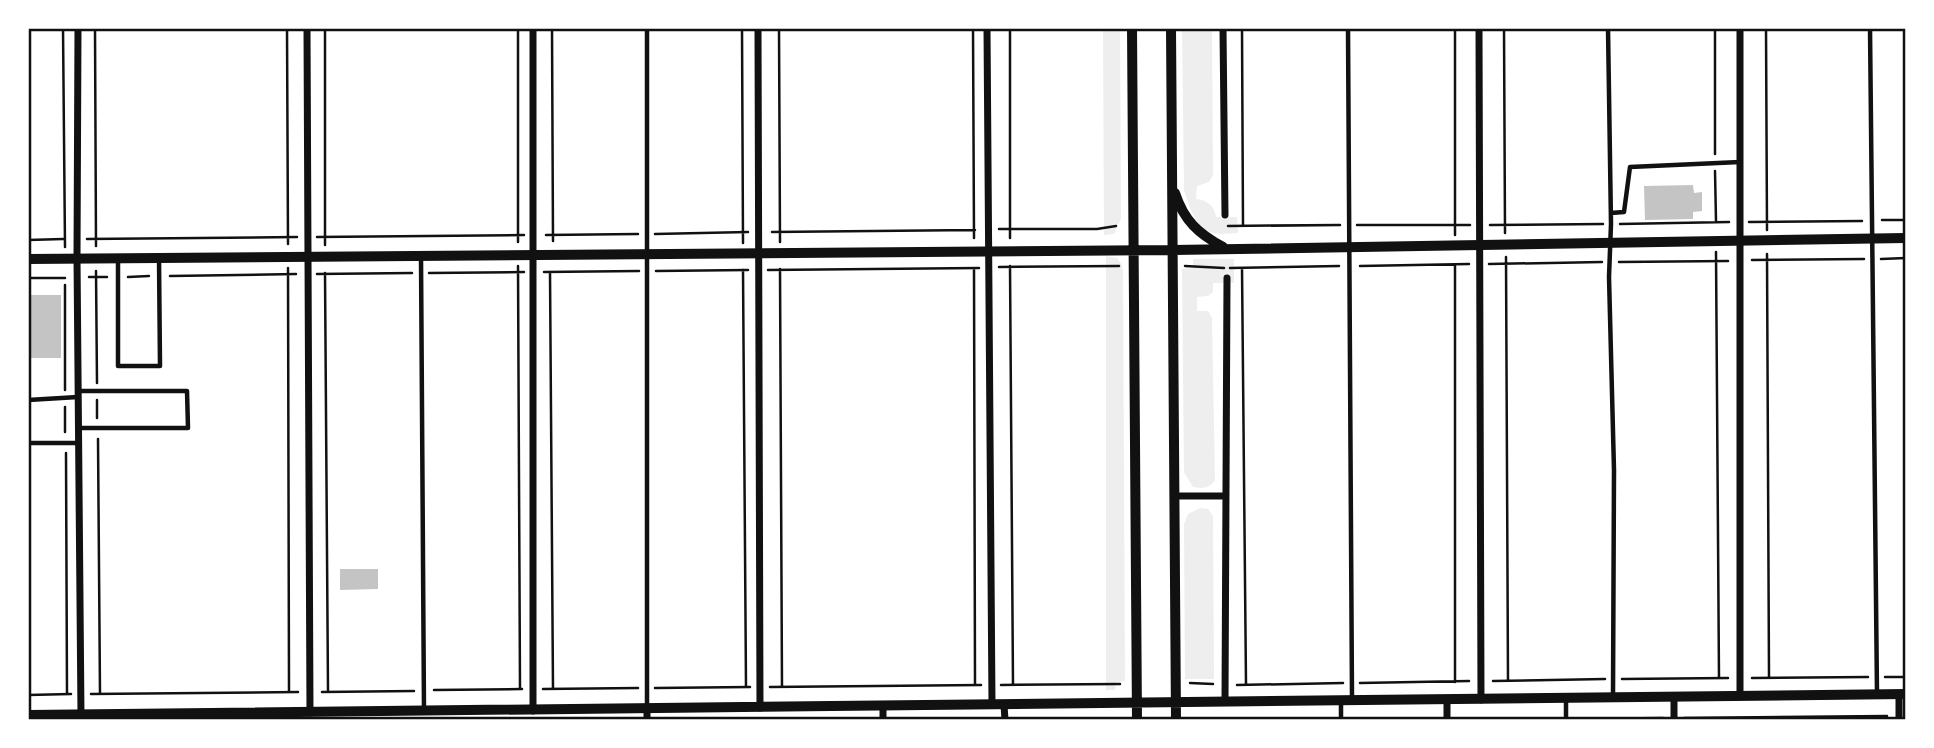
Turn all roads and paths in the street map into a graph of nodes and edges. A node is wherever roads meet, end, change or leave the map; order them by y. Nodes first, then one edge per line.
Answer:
1 (64, 28) edge
2 (78, 28) edge
3 (95, 28) edge
4 (287, 28) edge
5 (307, 28) edge
6 (325, 28) edge
7 (518, 28) edge
8 (533, 28) edge
9 (552, 28) edge
10 (647, 28) edge
11 (742, 28) edge
12 (758, 28) edge
13 (779, 28) edge
14 (973, 28) edge
15 (987, 28) edge
16 (1010, 28) edge
17 (1132, 28) edge
18 (1171, 28) edge
19 (1223, 28) edge
20 (1241, 28) edge
21 (1348, 28) edge
22 (1455, 28) edge
23 (1479, 28) edge
24 (1504, 28) edge
25 (1608, 28) edge
26 (1715, 28) edge
27 (1740, 28) edge
28 (1766, 28) edge
29 (1870, 28) edge
30 (1741, 162) junction
31 (1715, 163) junction
32 (1172, 184) junction
33 (1611, 213) junction
34 (1225, 215) dead end
35 (1871, 220) junction
36 (1906, 220) edge
37 (1767, 221) junction
38 (1716, 222) junction
39 (1741, 222) junction
40 (1219, 224) dead end
41 (1611, 224) junction
42 (1349, 225) junction
43 (1455, 225) junction
44 (1480, 225) junction
45 (1506, 225) junction
46 (1116, 226) dead end
47 (1243, 226) junction
48 (988, 229) junction
49 (1010, 229) junction
50 (974, 230) junction
51 (772, 232) dead end
52 (780, 232) junction
53 (518, 236) junction
54 (526, 236) dead end
55 (288, 237) junction
56 (297, 237) dead end
57 (317, 237) dead end
58 (325, 237) junction
59 (1906, 238) edge
60 (64, 239) junction
61 (77, 239) junction
62 (96, 239) junction
63 (1871, 239) junction
64 (28, 240) edge
65 (1767, 240) junction
66 (1716, 241) junction
67 (1741, 241) junction
68 (1611, 243) junction
69 (1506, 244) junction
70 (1455, 245) junction
71 (1480, 245) junction
72 (1349, 247) junction
73 (1226, 248) junction
74 (1133, 250) junction
75 (1173, 250) junction
76 (974, 251) junction
77 (988, 251) junction
78 (1010, 251) junction
79 (743, 254) junction
80 (759, 254) junction
81 (780, 254) junction
82 (647, 255) junction
83 (421, 256) junction
84 (518, 256) junction
85 (533, 256) junction
86 (551, 256) junction
87 (288, 257) junction
88 (307, 257) junction
89 (325, 257) junction
90 (28, 258) edge
91 (65, 258) junction
92 (77, 258) junction
93 (96, 258) junction
94 (118, 258) junction
95 (159, 258) junction
96 (1906, 258) edge
97 (1872, 259) junction
98 (1767, 260) junction
99 (1716, 261) junction
100 (1741, 261) junction
101 (1610, 262) junction
102 (1455, 264) junction
103 (1480, 264) junction
104 (1506, 264) junction
105 (1119, 266) dead end
106 (1184, 266) dead end
107 (1349, 266) junction
108 (1010, 267) junction
109 (974, 268) junction
110 (989, 268) junction
111 (1242, 268) junction
112 (743, 270) junction
113 (759, 270) junction
114 (780, 270) junction
115 (647, 271) junction
116 (518, 272) junction
117 (533, 272) junction
118 (550, 272) junction
119 (421, 273) junction
120 (307, 274) junction
121 (325, 274) junction
122 (288, 275) junction
123 (159, 276) junction
124 (96, 277) junction
125 (118, 277) junction
126 (28, 278) edge
127 (65, 278) junction
128 (77, 278) junction
129 (1227, 278) dead end
130 (97, 391) junction
131 (78, 394) junction
132 (65, 398) junction
133 (28, 400) edge
134 (79, 428) junction
135 (97, 428) junction
136 (28, 443) edge
137 (65, 443) junction
138 (79, 443) junction
139 (1175, 496) junction
140 (1226, 496) junction
141 (1769, 677) junction
142 (1877, 677) junction
143 (1906, 677) edge
144 (1719, 678) junction
145 (1740, 678) junction
146 (1612, 679) junction
147 (1481, 681) junction
148 (1508, 681) junction
149 (1454, 682) junction
150 (1190, 683) dead end
151 (1352, 683) junction
152 (1120, 684) dead end
153 (1225, 684) junction
154 (975, 685) junction
155 (992, 685) junction
156 (1013, 685) junction
157 (1245, 685) junction
158 (746, 687) junction
159 (760, 687) junction
160 (782, 687) junction
161 (647, 688) junction
162 (520, 689) junction
163 (533, 689) junction
164 (553, 689) junction
165 (328, 691) junction
166 (424, 691) junction
167 (289, 692) junction
168 (310, 692) junction
169 (67, 694) junction
170 (81, 694) junction
171 (100, 694) junction
172 (1877, 694) junction
173 (1902, 694) edge
174 (28, 695) edge
175 (1740, 696) junction
176 (1613, 698) junction
177 (1674, 698) junction
178 (1566, 699) junction
179 (1447, 700) junction
180 (1481, 700) junction
181 (1346, 701) junction
182 (1225, 702) junction
183 (1177, 703) junction
184 (1136, 704) junction
185 (998, 705) junction
186 (883, 706) junction
187 (760, 708) junction
188 (533, 710) junction
189 (424, 712) junction
190 (310, 713) junction
191 (28, 715) edge
192 (81, 715) junction
193 (647, 715) edge
194 (404, 716) edge
195 (154, 717) edge
196 (1883, 718) edge
197 (1899, 718) edge
198 (1659, 719) edge
199 (1674, 719) edge
200 (1700, 719) edge
201 (883, 720) edge
202 (1005, 720) edge
203 (1137, 720) edge
204 (1176, 720) edge
205 (1341, 720) edge
206 (1447, 720) edge
207 (1467, 720) edge
208 (1566, 720) edge

1 - 60 path
2 - 61 street
3 - 62 path
4 - 55 path
5 - 88 street
6 - 58 path
7 - 53 path
8 - 85 street
9 - 86 path
10 - 82 lane
11 - 79 path
12 - 80 street
13 - 52 path
14 - 50 path
15 - 48 street
16 - 49 path
17 - 74 street
18 - 32 street
19 - 34 street
20 - 47 path
21 - 42 lane
22 - 43 path
23 - 44 street
24 - 45 path
25 - 33 lane
26 - 31 path
27 - 30 street
28 - 37 path
29 - 35 lane
30 - 31 lane
30 - 39 street
31 - 33 lane
31 - 38 path
32 - 73 street
32 - 75 street
33 - 41 lane
35 - 36 path
35 - 37 path
35 - 63 lane
37 - 39 path
37 - 65 path
38 - 39 path
38 - 41 path
38 - 66 path
39 - 67 street
40 - 47 path
41 - 45 path
41 - 68 lane
42 - 43 path
42 - 47 path
42 - 72 lane
43 - 44 path
43 - 70 path
44 - 45 path
44 - 71 street
45 - 69 path
46 - 49 path
48 - 49 path
48 - 50 path
48 - 77 street
49 - 78 path
50 - 52 path
50 - 76 path
51 - 52 path
52 - 81 path
53 - 54 path
53 - 58 path
53 - 84 path
55 - 56 path
55 - 62 path
55 - 87 path
57 - 58 path
58 - 89 path
59 - 63 street
60 - 64 path
60 - 91 path
61 - 62 path
61 - 92 street
62 - 93 path
63 - 65 street
63 - 97 lane
65 - 67 street
65 - 98 path
66 - 67 street
66 - 68 street
66 - 99 path
67 - 100 street
68 - 69 street
68 - 101 lane
69 - 71 street
69 - 104 path
70 - 71 street
70 - 72 street
70 - 102 path
71 - 103 street
72 - 73 street
72 - 107 lane
73 - 75 street
74 - 75 street
74 - 78 street
74 - 184 street
75 - 139 street
76 - 77 street
76 - 81 street
76 - 109 path
77 - 78 street
77 - 110 street
78 - 108 path
79 - 80 street
79 - 82 street
79 - 112 path
80 - 81 street
80 - 113 street
81 - 114 path
82 - 86 street
82 - 115 lane
83 - 84 street
83 - 89 street
83 - 119 lane
84 - 85 street
84 - 116 path
85 - 86 street
85 - 117 street
86 - 118 path
87 - 88 street
87 - 95 street
87 - 122 path
88 - 89 street
88 - 120 street
89 - 121 path
90 - 91 street
91 - 92 street
91 - 127 path
92 - 93 street
92 - 128 street
93 - 94 street
93 - 124 path
94 - 95 street
94 - 125 lane
95 - 123 lane
96 - 97 path
97 - 98 path
97 - 142 lane
98 - 100 path
98 - 141 path
99 - 100 path
99 - 101 path
99 - 144 path
100 - 145 street
101 - 104 path
101 - 146 lane
102 - 103 path
102 - 107 path
102 - 149 path
103 - 104 path
103 - 147 street
104 - 148 path
105 - 108 path
106 - 111 path
107 - 111 path
107 - 151 lane
108 - 110 path
108 - 156 path
109 - 110 path
109 - 114 path
109 - 154 path
110 - 155 street
111 - 157 path
112 - 113 path
112 - 115 path
112 - 158 path
113 - 114 path
113 - 159 street
114 - 160 path
115 - 118 path
115 - 161 lane
116 - 117 path
116 - 119 path
116 - 162 path
117 - 118 path
117 - 163 street
118 - 164 path
119 - 121 path
119 - 166 lane
120 - 121 path
120 - 122 path
120 - 168 street
121 - 165 path
122 - 123 path
122 - 167 path
123 - 125 path
123 - 125 lane
124 - 125 path
124 - 128 path
124 - 130 path
126 - 127 path
127 - 132 path
128 - 131 street
129 - 140 street
130 - 131 lane
130 - 135 path
130 - 135 lane
131 - 132 lane
131 - 134 street
132 - 133 lane
132 - 137 path
134 - 135 lane
134 - 138 street
135 - 171 path
136 - 137 lane
137 - 138 lane
137 - 169 path
138 - 170 street
139 - 140 street
139 - 183 street
140 - 153 street
141 - 142 path
141 - 145 path
142 - 143 path
142 - 172 lane
144 - 145 path
144 - 146 path
145 - 175 street
146 - 148 path
146 - 176 lane
147 - 148 path
147 - 149 path
147 - 180 street
149 - 151 path
150 - 153 path
151 - 157 path
151 - 181 lane
152 - 156 path
153 - 157 path
153 - 182 street
154 - 155 path
154 - 160 path
155 - 156 path
155 - 185 street
158 - 159 path
158 - 161 path
159 - 160 path
159 - 187 street
161 - 164 path
161 - 193 lane
162 - 163 path
162 - 166 path
163 - 164 path
163 - 188 street
165 - 166 path
165 - 168 path
166 - 189 lane
167 - 168 path
167 - 171 path
168 - 190 street
169 - 170 path
169 - 174 path
170 - 171 path
170 - 192 street
172 - 173 street
172 - 175 street
173 - 197 street
175 - 177 street
176 - 177 street
176 - 178 street
177 - 199 street
178 - 180 street
178 - 208 lane
179 - 180 street
179 - 181 street
179 - 206 street
181 - 182 street
181 - 205 lane
182 - 183 street
183 - 184 street
183 - 204 street
184 - 185 street
184 - 203 street
185 - 186 street
185 - 202 street
186 - 187 street
186 - 201 street
187 - 193 street
188 - 189 street
188 - 193 street
189 - 194 street
190 - 194 street
190 - 195 street
191 - 192 street
192 - 195 street
196 - 197 path
196 - 200 path
198 - 199 path
198 - 208 path
199 - 200 path
207 - 208 path

